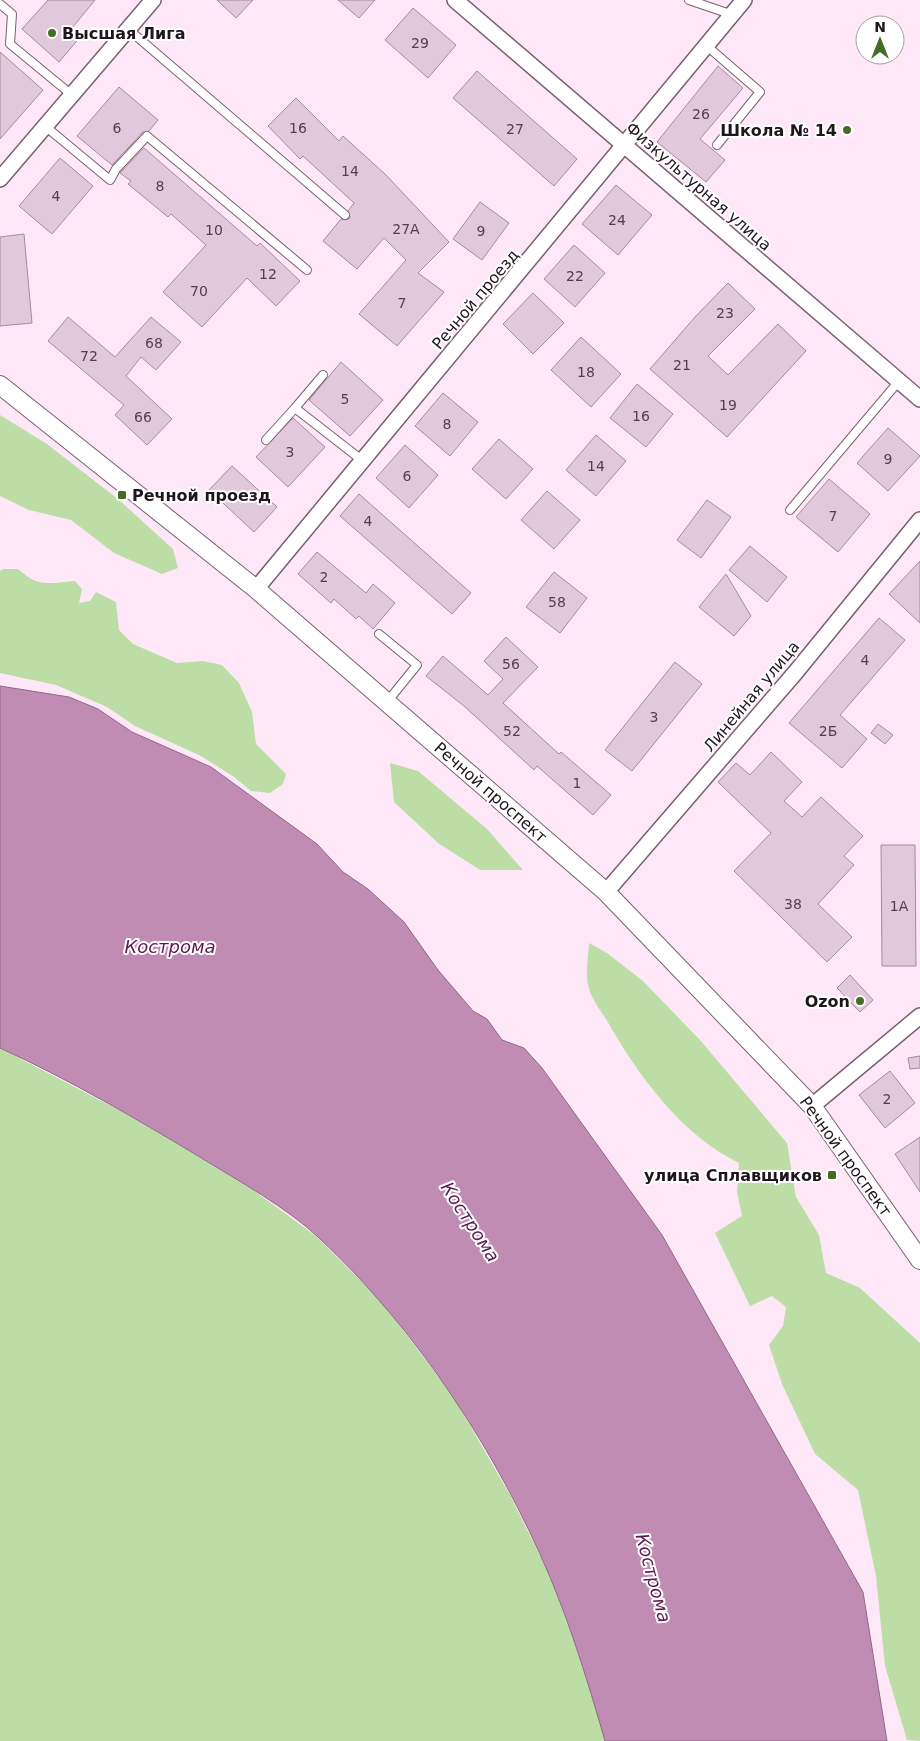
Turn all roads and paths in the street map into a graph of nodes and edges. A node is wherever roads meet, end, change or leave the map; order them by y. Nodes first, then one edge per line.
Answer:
1 (153, 0) edge
2 (455, 0) edge
3 (689, 0) edge
4 (744, 0) edge
5 (0, 4) edge
6 (733, 15) junction
7 (128, 28) junction
8 (707, 46) junction
9 (72, 95) junction
10 (45, 126) junction
11 (717, 145) dead end
12 (625, 146) junction
13 (0, 179) edge
14 (345, 215) dead end
15 (307, 270) dead end
16 (323, 375) dead end
17 (899, 381) junction
18 (0, 385) edge
19 (920, 399) edge
20 (296, 408) junction
21 (266, 440) dead end
22 (363, 461) junction
23 (790, 510) dead end
24 (920, 520) edge
25 (256, 589) junction
26 (379, 634) dead end
27 (387, 702) junction
28 (606, 892) junction
29 (920, 1016) edge
30 (812, 1106) junction
31 (920, 1260) edge

1 - 7 street
2 - 12 street, Физкультурная улица
3 - 6 lane
4 - 6 street, Речной проезд
5 - 9 lane
6 - 8 street, Речной проезд
7 - 9 street
7 - 14 lane
8 - 11 lane
8 - 12 street, Речной проезд
9 - 10 street
10 - 13 street
10 - 15 lane
12 - 17 street, Физкультурная улица
12 - 22 street, Речной проезд
16 - 20 lane
17 - 19 street, Физкультурная улица
17 - 23 lane
18 - 25 street, Речной проспект
20 - 21 lane
20 - 22 lane
22 - 25 street, Речной проезд
24 - 28 street, Линейная улица
25 - 27 street, Речной проспект
26 - 27 lane
27 - 28 street, Речной проспект
28 - 30 street, Речной проспект
29 - 30 street
30 - 31 street, Речной проспект

